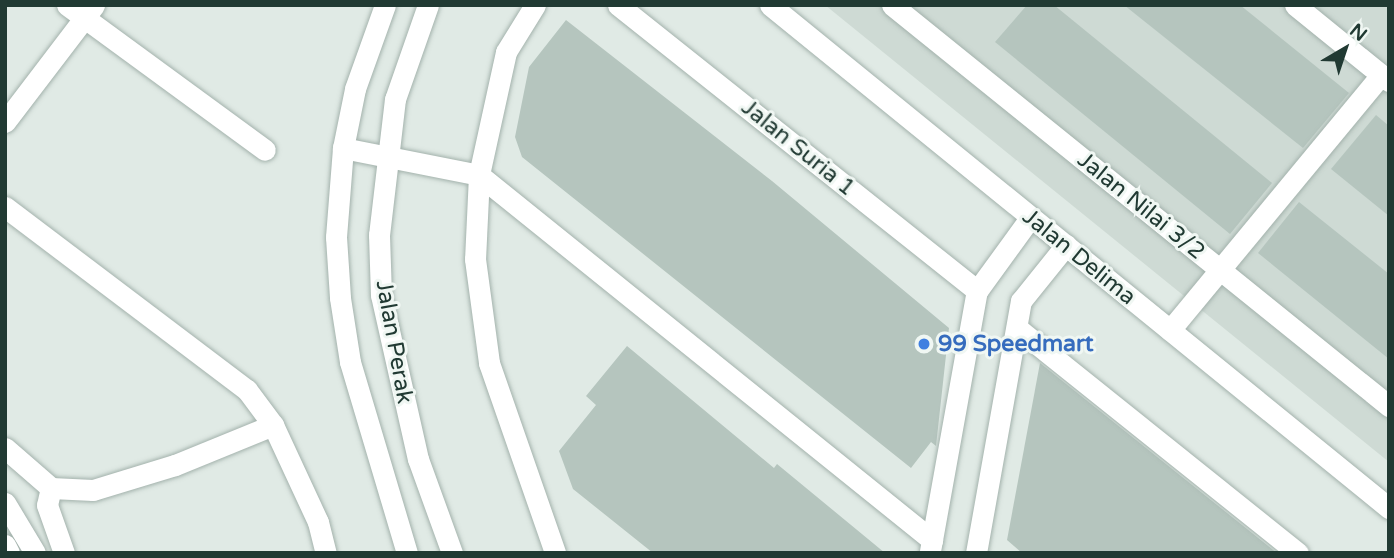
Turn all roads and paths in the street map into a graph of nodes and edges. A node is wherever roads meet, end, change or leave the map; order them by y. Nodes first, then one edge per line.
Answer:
1 (67, 5) edge
2 (385, 5) edge
3 (428, 5) edge
4 (535, 5) edge
5 (618, 5) edge
6 (770, 5) edge
7 (892, 5) edge
8 (1299, 7) edge
9 (89, 12) edge
10 (1385, 78) edge
11 (5, 122) edge
12 (343, 148) junction
13 (265, 150) dead end
14 (386, 157) junction
15 (479, 175) junction
16 (5, 208) edge
17 (1030, 218) junction
18 (1066, 245) junction
19 (1220, 270) junction
20 (977, 291) junction
21 (1017, 328) junction
22 (1170, 330) junction
23 (1389, 406) edge
24 (273, 425) junction
25 (5, 448) edge
26 (51, 488) junction
27 (5, 503) edge
28 (1389, 508) edge
29 (5, 545) edge
30 (931, 546) edge
31 (9, 553) edge
32 (35, 553) edge
33 (64, 553) edge
34 (326, 553) edge
35 (407, 553) edge
36 (452, 553) edge
37 (555, 553) edge
38 (976, 553) edge
39 (1298, 553) edge

1 - 9 street
2 - 12 street, Jalan Perak
3 - 14 street, Jalan Perak
4 - 15 street
5 - 20 street, Jalan Suria 1
6 - 17 street, Jalan Delima
7 - 19 street, Jalan Nilai 3/2
8 - 10 street
9 - 11 street
9 - 13 street
10 - 19 street
12 - 14 street
12 - 35 street, Jalan Perak
14 - 15 street
14 - 36 street, Jalan Perak
15 - 30 street
15 - 37 street
16 - 24 street
17 - 18 street, Jalan Delima
17 - 20 street
18 - 21 street
18 - 22 street, Jalan Delima
19 - 22 street
19 - 23 street, Jalan Nilai 3/2
20 - 30 street
21 - 38 street
21 - 39 street
22 - 28 street, Jalan Delima
24 - 26 street
24 - 34 street
25 - 26 street
26 - 33 street
27 - 32 street
29 - 31 street

